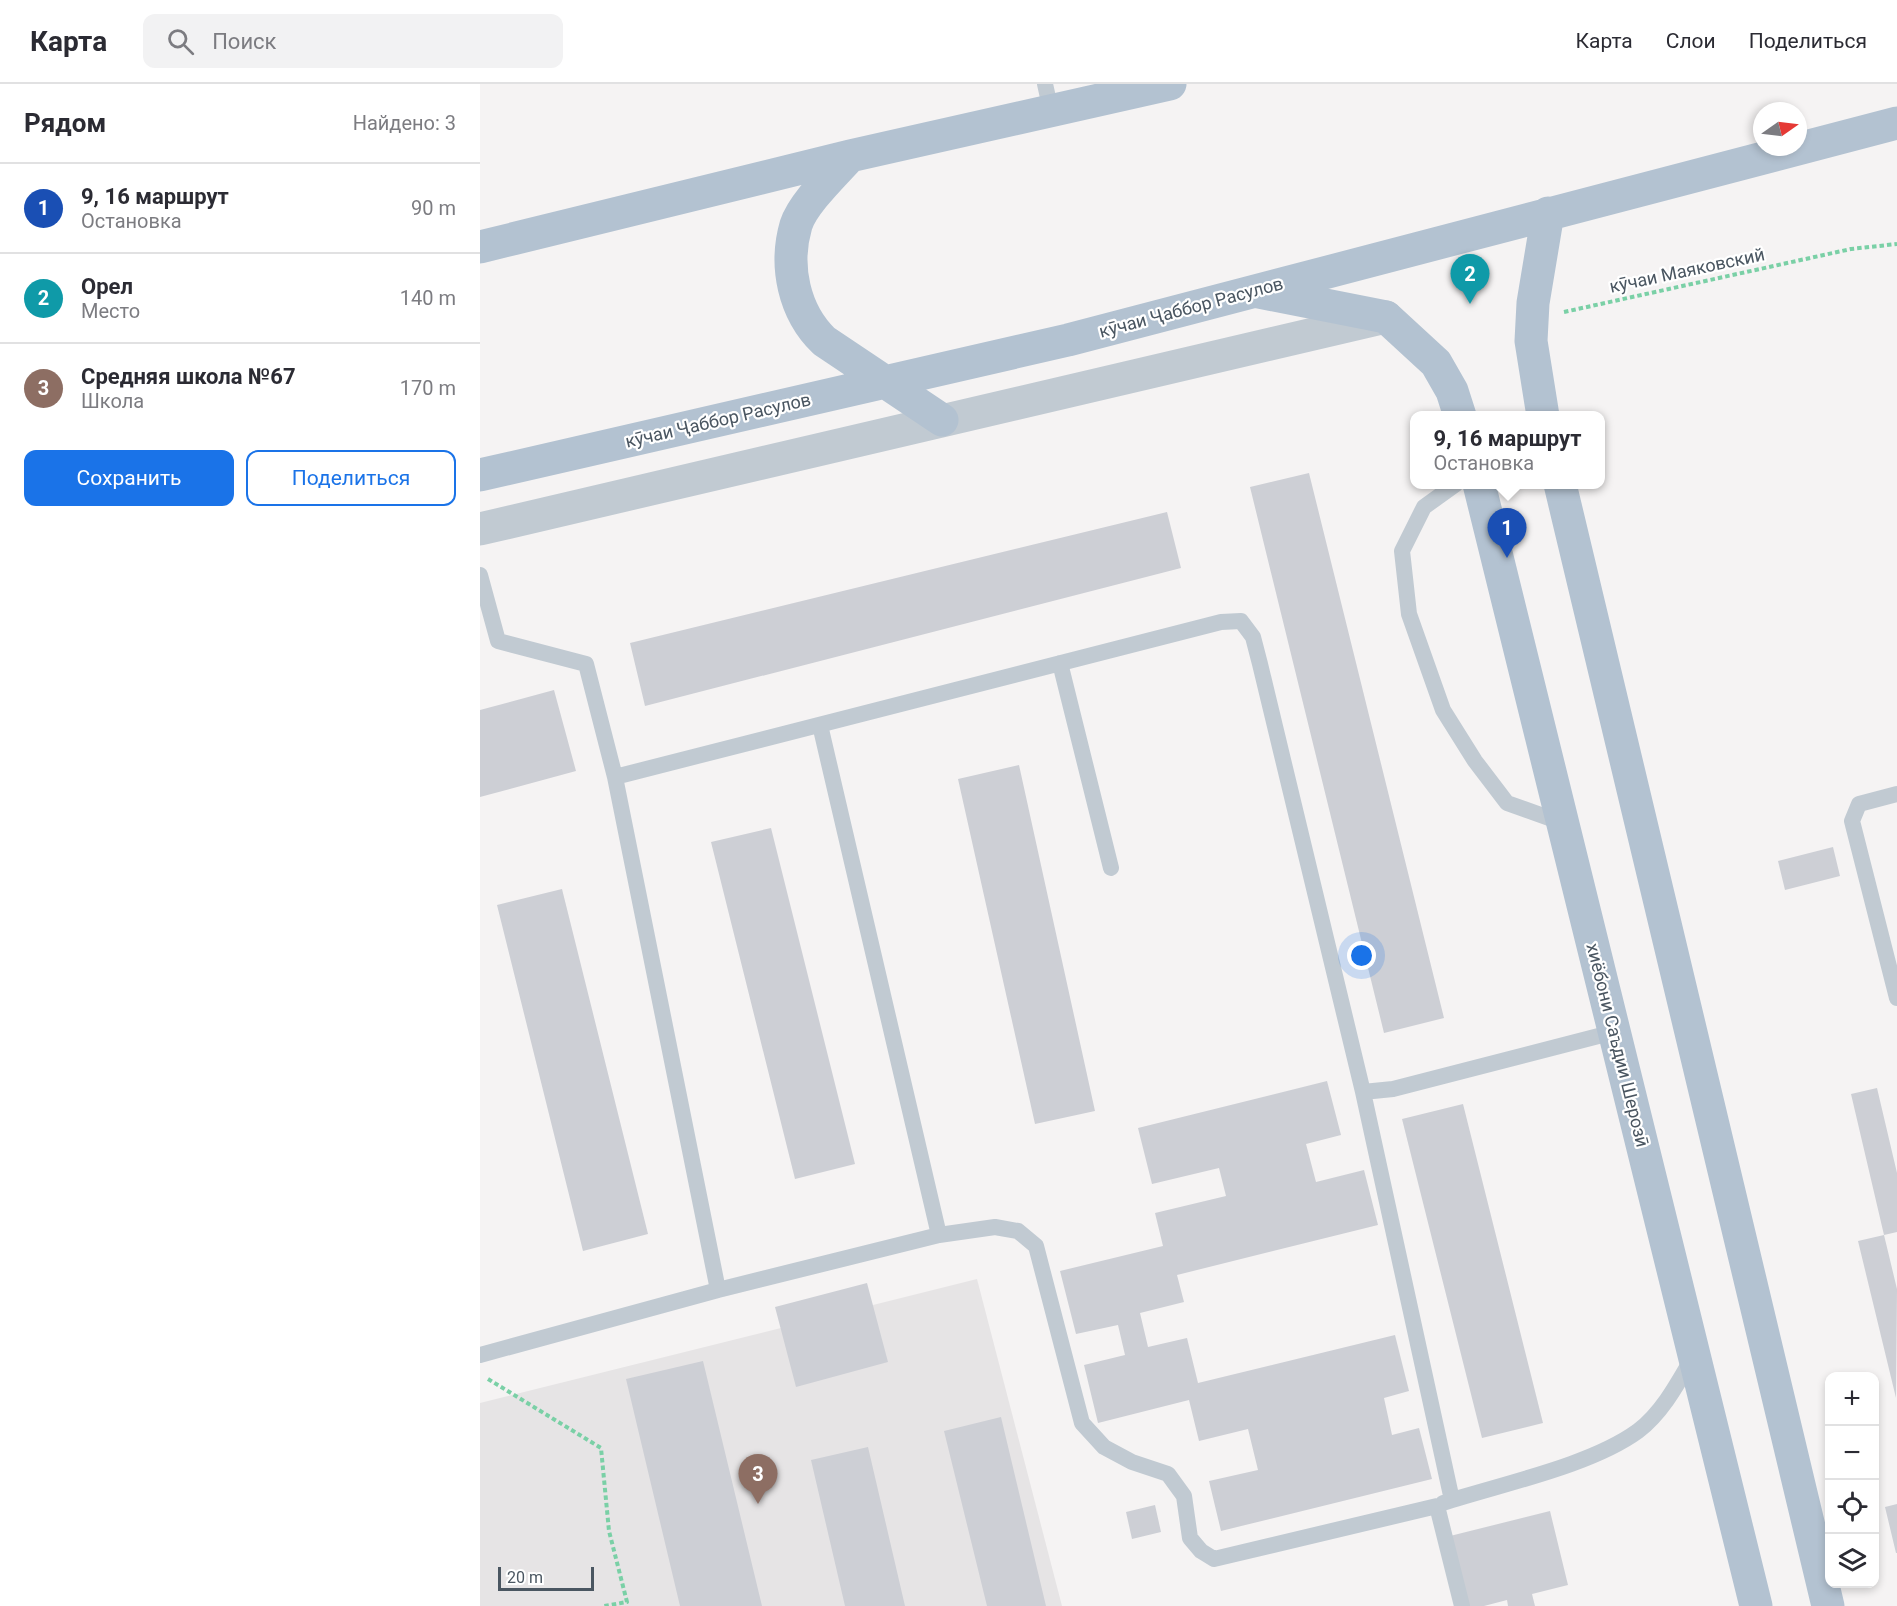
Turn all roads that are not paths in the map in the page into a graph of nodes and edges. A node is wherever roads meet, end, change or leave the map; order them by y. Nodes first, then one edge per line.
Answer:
1 (1170, 84) edge
2 (1048, 98) edge
3 (1897, 123) edge
4 (850, 156) junction
5 (1548, 213) junction
6 (480, 247) edge
7 (1252, 291) junction
8 (1386, 317) junction
9 (883, 382) junction
10 (1458, 411) edge
11 (1543, 411) edge
12 (942, 420) junction
13 (480, 475) edge
14 (1449, 489) edge
15 (1480, 489) edge
16 (1561, 489) edge
17 (480, 529) edge
18 (480, 575) edge
19 (1060, 663) junction
20 (820, 725) junction
21 (615, 777) junction
22 (1897, 794) edge
23 (1563, 823) junction
24 (1111, 868) dead end
25 (1897, 998) edge
26 (1614, 1032) junction
27 (1363, 1092) junction
28 (939, 1235) junction
29 (718, 1290) junction
30 (480, 1355) edge
31 (1694, 1355) junction
32 (1444, 1503) junction
33 (1462, 1606) edge
34 (1756, 1606) edge
35 (1828, 1606) edge

1 - 2 main road
2 - 4 main road
3 - 5 main road, кӯчаи Ҷаббор Расулов
4 - 6 main road
4 - 9 main road
5 - 7 main road, кӯчаи Ҷаббор Расулов
5 - 11 main road
7 - 8 main road
7 - 9 main road, кӯчаи Ҷаббор Расулов
8 - 10 main road
8 - 12 street
9 - 12 main road
9 - 13 main road, кӯчаи Ҷаббор Расулов
12 - 17 street
14 - 23 lane
15 - 23 main road, хиёбони Саъдии Шерозӣ
16 - 35 main road
18 - 21 lane
19 - 20 lane
19 - 24 lane
19 - 27 lane
20 - 21 lane
20 - 28 lane
21 - 29 lane
22 - 25 lane
23 - 26 main road, хиёбони Саъдии Шерозӣ
26 - 27 lane
26 - 31 main road, хиёбони Саъдии Шерозӣ
27 - 32 lane
28 - 29 lane
28 - 32 lane
29 - 30 lane
31 - 32 lane
31 - 34 main road, хиёбони Саъдии Шерозӣ
32 - 33 lane

